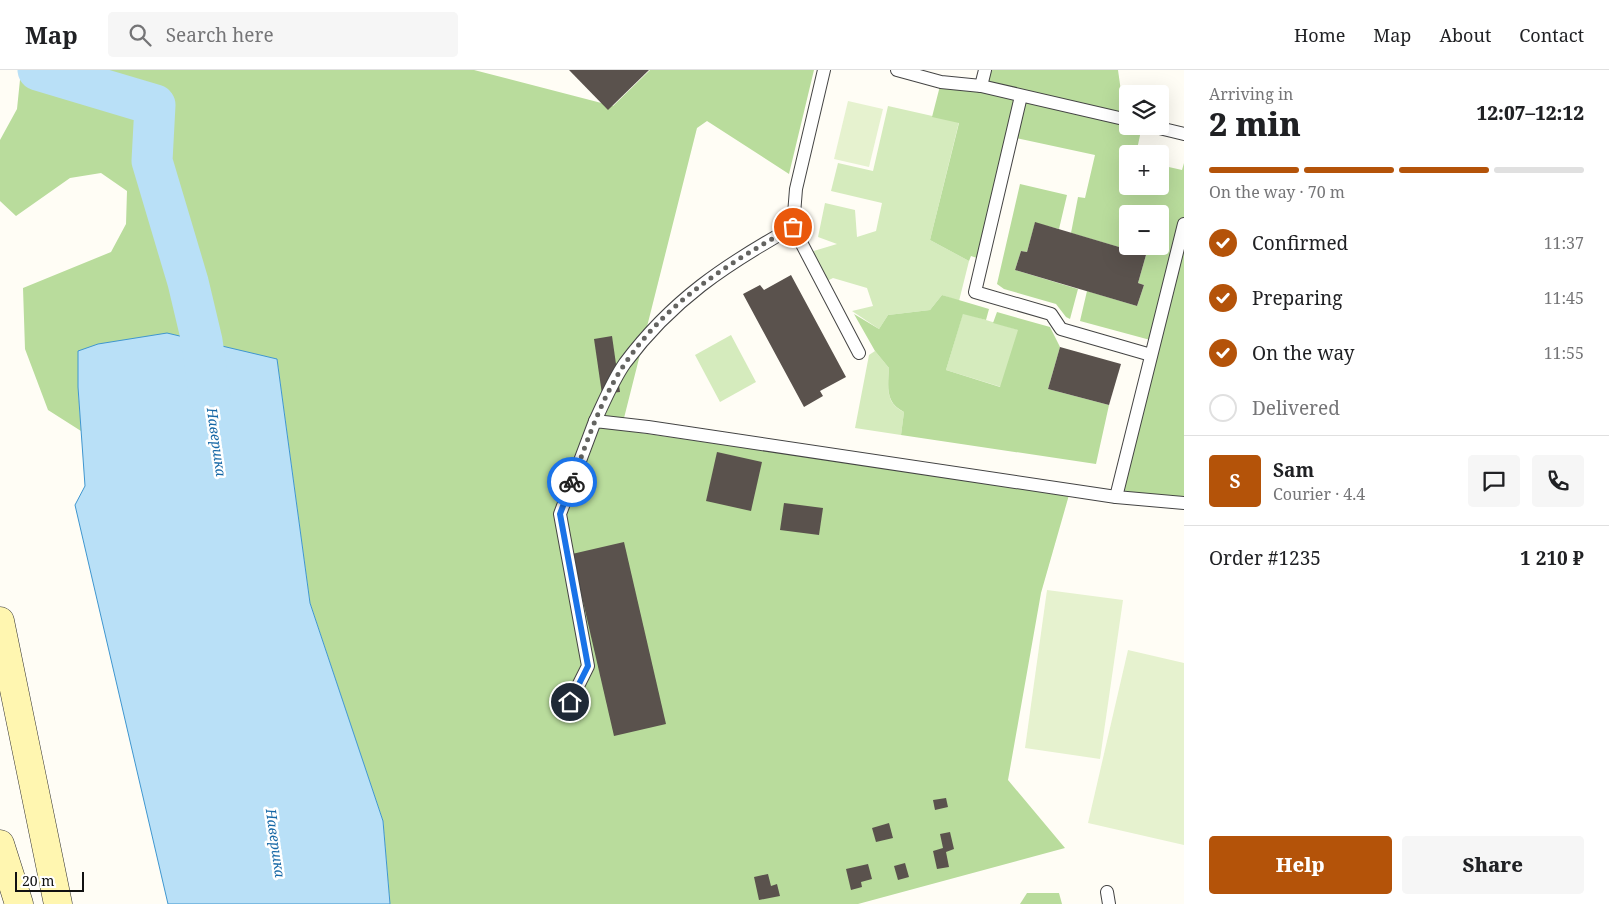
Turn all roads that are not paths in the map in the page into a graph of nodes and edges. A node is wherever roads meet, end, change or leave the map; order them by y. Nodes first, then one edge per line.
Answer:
1 (824, 70) edge
2 (897, 70) edge
3 (985, 70) edge
4 (981, 86) junction
5 (1021, 96) junction
6 (1119, 118) edge
7 (1169, 130) edge
8 (1184, 134) edge
9 (1184, 224) edge
10 (793, 227) junction
11 (859, 354) dead end
12 (1151, 355) junction
13 (594, 421) junction
14 (1116, 497) junction
15 (1184, 502) edge
16 (0, 621) edge
17 (570, 702) dead end
18 (0, 844) edge
19 (19, 904) edge
20 (58, 904) edge

1 - 10 lane
2 - 4 lane
3 - 4 lane
4 - 5 lane
5 - 6 lane
5 - 12 lane
7 - 8 lane
9 - 12 lane
10 - 11 lane
10 - 13 lane
12 - 14 lane
13 - 14 lane
13 - 17 lane
14 - 15 lane
16 - 20 main road
18 - 19 main road

